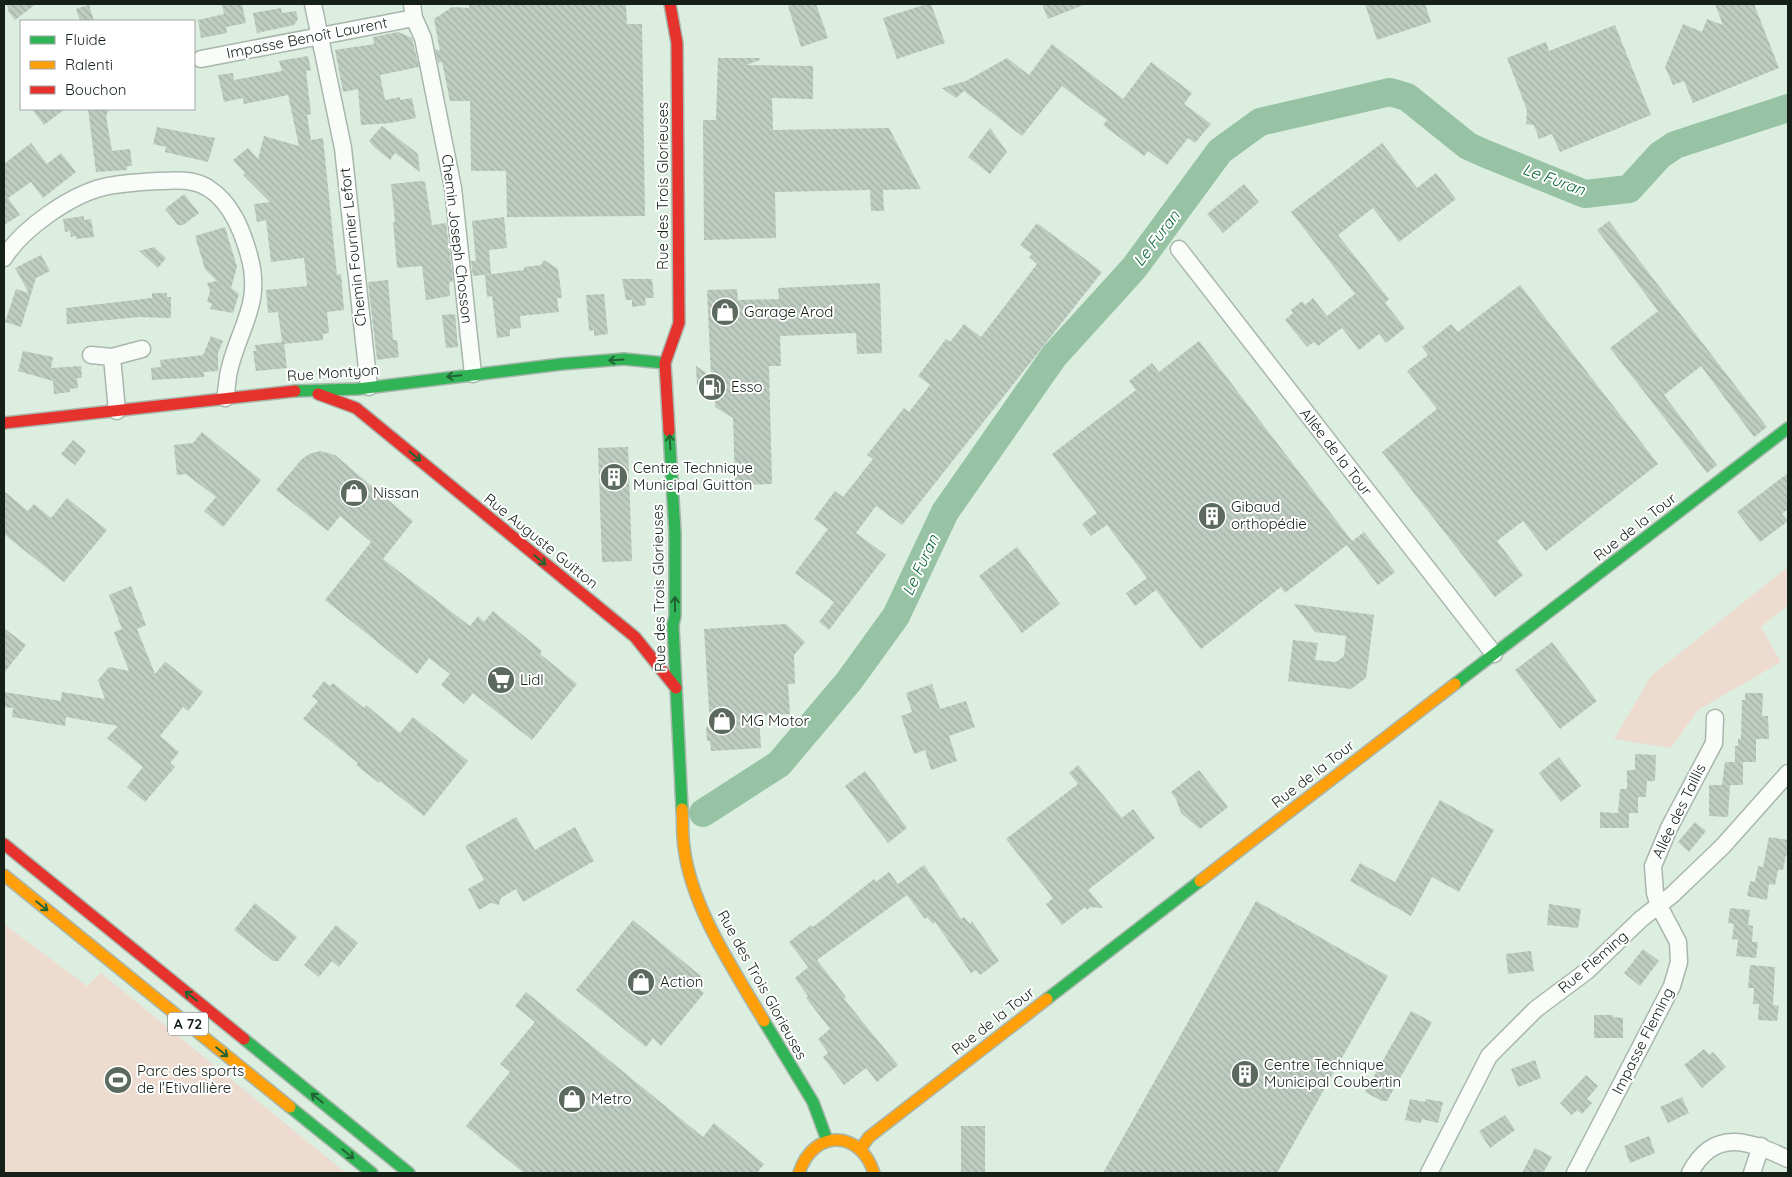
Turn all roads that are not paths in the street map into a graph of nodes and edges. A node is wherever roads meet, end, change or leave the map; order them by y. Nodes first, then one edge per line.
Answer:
1 (313, 4) edge
2 (670, 4) edge
3 (413, 11) edge
4 (319, 36) junction
5 (200, 59) dead end
6 (1179, 249) dead end
7 (4, 258) edge
8 (142, 349) dead end
9 (91, 355) dead end
10 (112, 357) junction
11 (665, 363) junction
12 (473, 374) junction
13 (303, 390) junction
14 (225, 398) junction
15 (374, 399) junction
16 (117, 411) junction
17 (4, 423) edge
18 (377, 425) junction
19 (1788, 428) edge
20 (673, 626) junction
21 (660, 633) dead end
22 (647, 636) dead end
23 (635, 637) junction
24 (1494, 654) junction
25 (676, 688) junction
26 (1715, 718) dead end
27 (1788, 773) edge
28 (4, 844) edge
29 (4, 875) edge
30 (1658, 906) junction
31 (828, 1140) junction
32 (1761, 1146) junction
33 (861, 1148) junction
34 (1788, 1159) edge
35 (372, 1173) edge
36 (409, 1173) edge
37 (800, 1173) edge
38 (874, 1173) edge
39 (1429, 1173) edge
40 (1574, 1173) edge
41 (1690, 1173) edge
42 (1752, 1173) edge

1 - 4 street, Chemin Fournier Lefort
2 - 11 main road, Rue des Trois Glorieuses
3 - 4 street, Impasse Benoît Laurent
3 - 12 street, Chemin Joseph Chosson
4 - 5 street, Impasse Benoît Laurent
4 - 15 street, Chemin Fournier Lefort
6 - 24 street, Allée de la Tour
7 - 14 street
8 - 10 street
9 - 10 street
10 - 16 street
11 -> 12 main road, Rue Montyon
20 -> 11 main road, Rue des Trois Glorieuses
12 -> 15 main road, Rue Montyon
13 - 14 main road, Rue Montyon
13 - 15 main road, Rue Montyon
13 - 18 main road, Rue Auguste Guitton
14 - 16 main road, Rue Montyon
15 - 18 main road
16 - 17 main road, Rue Montyon
18 -> 23 main road, Rue Auguste Guitton
19 - 24 main road, Rue de la Tour
20 - 21 main road
20 - 25 main road, Rue des Trois Glorieuses
22 - 23 main road
23 - 25 main road, Rue Auguste Guitton
24 - 33 main road, Rue de la Tour
25 - 31 main road, Rue des Trois Glorieuses
26 - 30 street, Allée des Taillis
27 - 30 street, Rue Fleming
36 -> 28 main road, A 72
29 -> 35 main road, A 72
30 - 39 street, Rue Fleming
30 - 40 street, Impasse Fleming
31 - 33 main road
31 - 37 main road
32 - 34 street
32 - 41 street
32 - 42 street
33 - 38 main road

